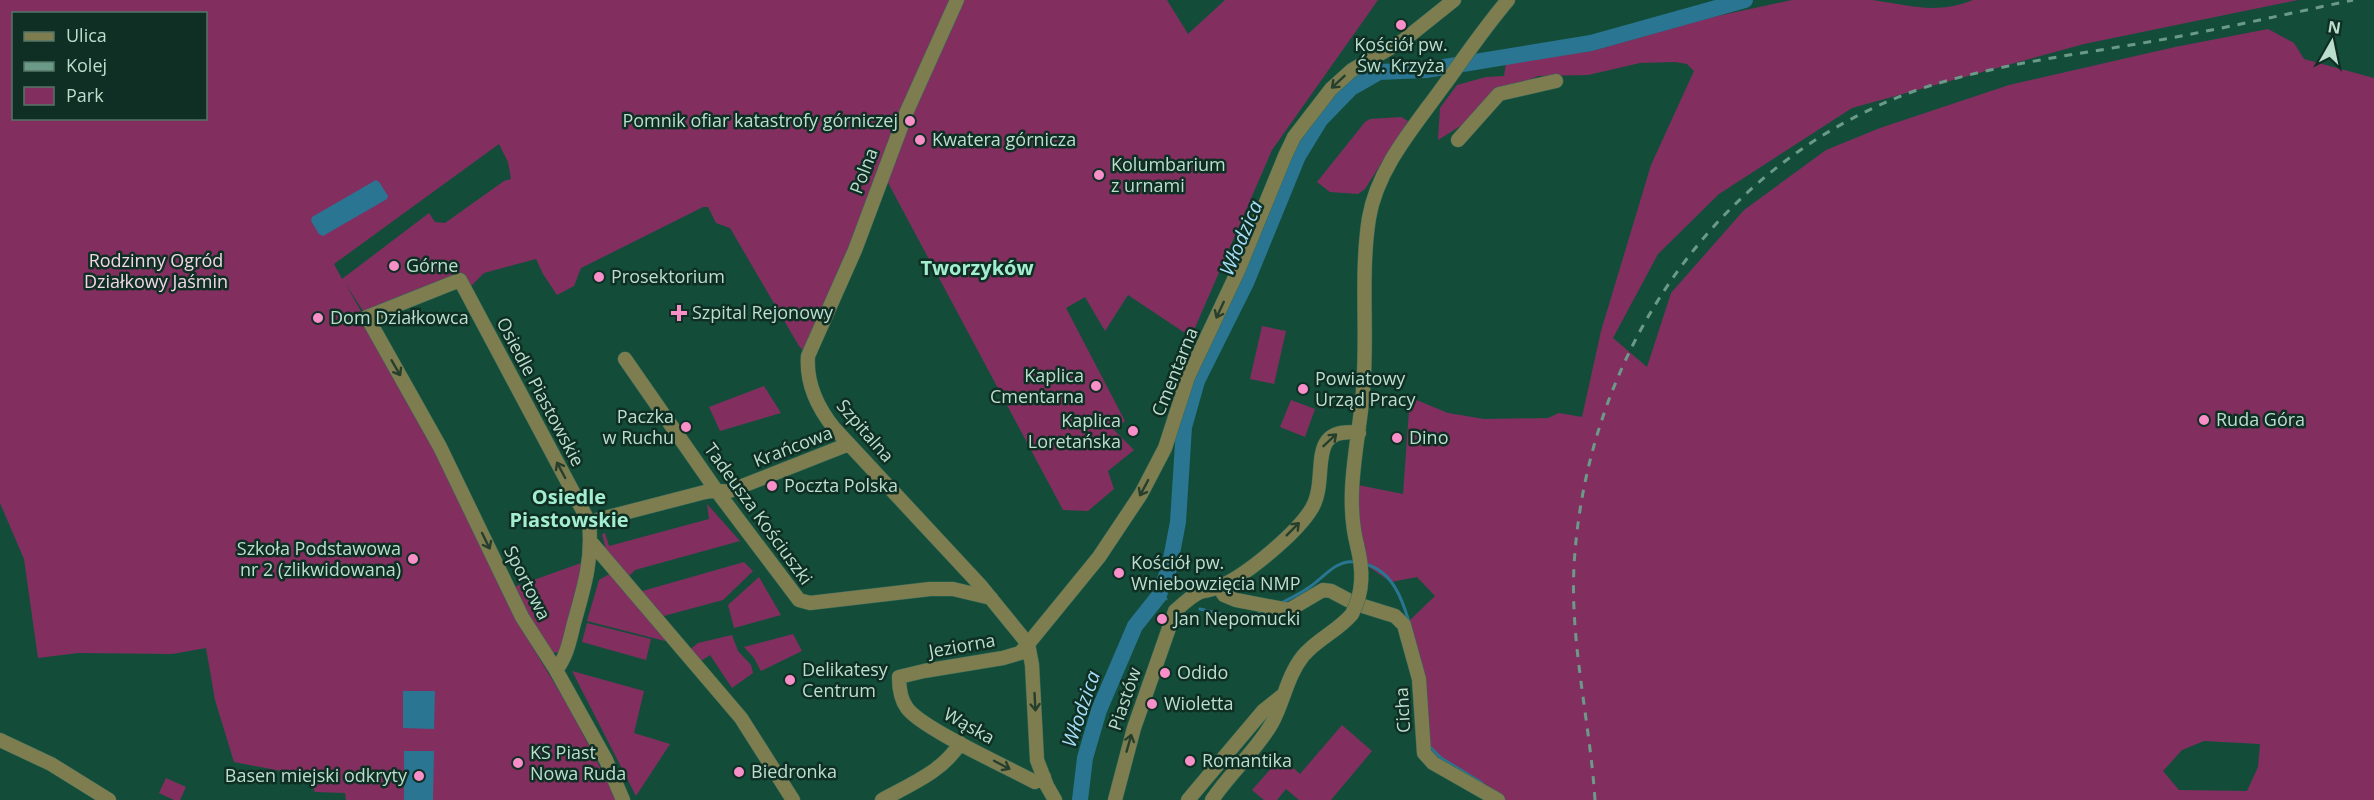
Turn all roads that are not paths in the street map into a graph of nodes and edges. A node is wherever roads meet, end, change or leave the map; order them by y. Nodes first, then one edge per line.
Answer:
1 (957, 0) edge
2 (1454, 0) edge
3 (1498, 0) edge
4 (1506, 0) edge
5 (1476, 41) junction
6 (1556, 81) dead end
7 (1458, 140) dead end
8 (463, 285) joint
9 (808, 356) joint
10 (625, 359) dead end
11 (1359, 432) junction
12 (849, 444) junction
13 (716, 490) junction
14 (589, 522) junction
15 (591, 542) junction
16 (1223, 585) junction
17 (991, 598) junction
18 (1355, 605) junction
19 (1028, 644) junction
20 (556, 670) junction
21 (899, 677) joint
22 (1283, 695) junction
23 (0, 740) edge
24 (960, 743) junction
25 (1044, 777) junction
26 (790, 794) edge
27 (110, 800) edge
28 (623, 800) edge
29 (882, 800) edge
30 (1055, 800) edge
31 (1115, 800) edge
32 (1188, 800) edge
33 (1212, 800) edge
34 (1498, 800) edge

1 - 9 street, Polna
2 -> 19 street, Cmentarna
3 - 5 street
4 - 5 street
5 - 11 street
6 - 7 street
14 -> 8 street, Osiedle Piastowskie
8 -> 20 street, Sportowa
9 - 12 street, Szpitalna
10 - 13 street, Tadeusza Kościuszki
16 -> 11 street
11 - 18 street, bridge
12 - 13 street, Krańcowa
12 - 17 street, Szpitalna
13 - 14 street
13 - 17 street, Tadeusza Kościuszki
14 - 15 street, Osiedle Piastowskie
15 - 20 street, Osiedle Piastowskie
15 - 26 street
16 - 18 street, Cicha
31 -> 16 street, Piastów
17 - 19 street
18 - 22 street
18 - 34 street, Cicha
19 - 21 street, Jeziorna
19 -> 25 street
20 - 28 street, Sportowa
21 - 24 street, Wąska
22 - 32 street
22 - 33 street
23 - 27 street
24 -> 25 street, Wąska
24 - 29 street
25 - 30 street

